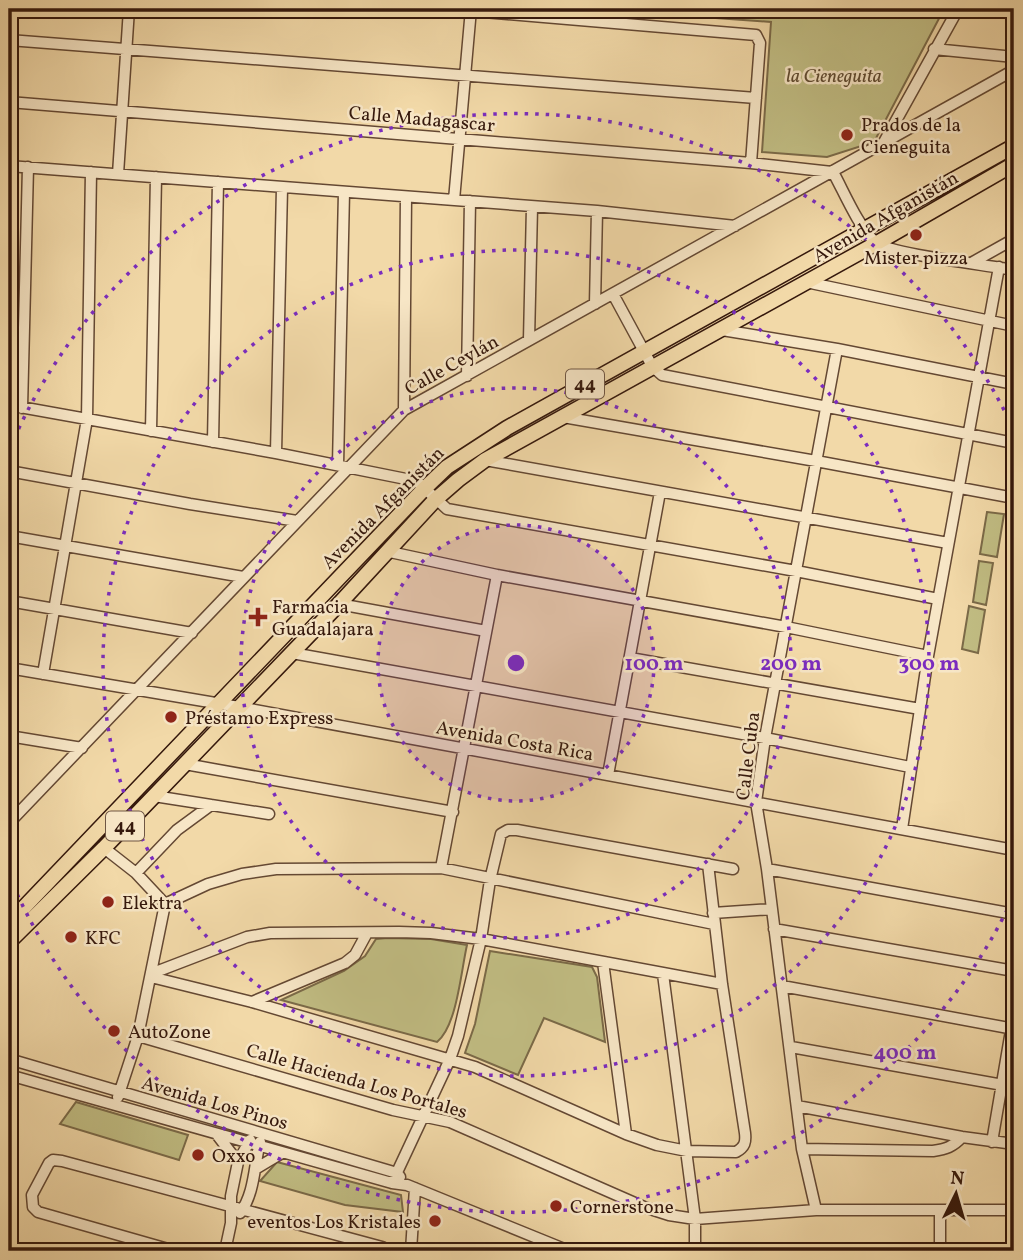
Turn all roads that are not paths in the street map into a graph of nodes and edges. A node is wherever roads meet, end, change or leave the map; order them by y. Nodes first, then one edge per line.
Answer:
1 (129, 9) edge
2 (448, 9) edge
3 (958, 9) edge
4 (470, 10) edge
5 (9, 40) edge
6 (934, 49) junction
7 (125, 50) junction
8 (1014, 57) edge
9 (1014, 70) edge
10 (465, 76) junction
11 (756, 98) junction
12 (9, 102) edge
13 (121, 110) junction
14 (459, 138) junction
15 (883, 144) junction
16 (1014, 146) edge
17 (751, 163) junction
18 (1014, 164) edge
19 (9, 166) edge
20 (28, 167) junction
21 (91, 172) junction
22 (833, 172) junction
23 (118, 174) junction
24 (156, 177) junction
25 (218, 182) junction
26 (282, 188) junction
27 (344, 192) junction
28 (406, 197) junction
29 (454, 200) junction
30 (470, 201) junction
31 (532, 206) junction
32 (597, 211) junction
33 (736, 226) junction
34 (866, 229) junction
35 (1014, 239) edge
36 (877, 243) junction
37 (974, 262) junction
38 (999, 267) junction
39 (1014, 270) edge
40 (806, 282) junction
41 (614, 294) junction
42 (596, 304) junction
43 (989, 321) junction
44 (1014, 326) edge
45 (722, 330) junction
46 (529, 340) junction
47 (837, 349) junction
48 (646, 351) junction
49 (652, 366) junction
50 (467, 376) junction
51 (979, 377) junction
52 (1014, 384) edge
53 (9, 405) edge
54 (826, 406) junction
55 (22, 408) junction
56 (404, 410) junction
57 (563, 418) junction
58 (87, 419) junction
59 (151, 431) junction
60 (970, 435) junction
61 (213, 442) junction
62 (1014, 443) edge
63 (276, 453) junction
64 (485, 460) junction
65 (816, 461) junction
66 (343, 466) junction
67 (9, 471) edge
68 (76, 483) junction
69 (960, 488) junction
70 (424, 489) junction
71 (660, 492) junction
72 (1014, 498) edge
73 (435, 500) junction
74 (806, 516) junction
75 (297, 521) junction
76 (9, 536) edge
77 (948, 543) junction
78 (65, 545) junction
79 (649, 546) junction
80 (390, 552) junction
81 (796, 571) junction
82 (497, 575) junction
83 (243, 577) junction
84 (939, 599) junction
85 (9, 601) edge
86 (639, 601) junction
87 (339, 604) junction
88 (54, 609) junction
89 (786, 627) junction
90 (486, 631) junction
91 (191, 632) junction
92 (292, 653) junction
93 (928, 656) junction
94 (630, 657) junction
95 (9, 668) edge
96 (43, 674) junction
97 (775, 683) junction
98 (476, 687) junction
99 (137, 690) junction
100 (217, 703) junction
101 (239, 707) junction
102 (920, 709) junction
103 (620, 714) junction
104 (9, 736) edge
105 (765, 738) junction
106 (82, 748) junction
107 (464, 748) junction
108 (185, 764) junction
109 (911, 767) junction
110 (608, 775) junction
111 (154, 796) junction
112 (756, 802) junction
113 (211, 805) junction
114 (453, 812) junction
115 (269, 814) dead end
116 (9, 823) edge
117 (902, 829) junction
118 (104, 848) junction
119 (1014, 850) edge
120 (708, 864) junction
121 (441, 868) junction
122 (733, 869) dead end
123 (767, 869) junction
124 (136, 873) junction
125 (490, 880) junction
126 (165, 904) junction
127 (772, 909) junction
128 (1014, 914) edge
129 (714, 918) junction
130 (10, 920) edge
131 (774, 929) junction
132 (367, 933) junction
133 (481, 939) junction
134 (9, 942) edge
135 (603, 962) junction
136 (1014, 971) edge
137 (663, 974) junction
138 (152, 975) junction
139 (722, 984) junction
140 (782, 986) junction
141 (252, 1002) junction
142 (1014, 1013) edge
143 (1013, 1028) edge
144 (138, 1036) junction
145 (791, 1047) junction
146 (9, 1059) edge
147 (450, 1059) junction
148 (9, 1075) edge
149 (1002, 1084) junction
150 (1014, 1087) edge
151 (119, 1092) junction
152 (115, 1106) junction
153 (797, 1106) junction
154 (424, 1117) junction
155 (258, 1132) junction
156 (626, 1134) junction
157 (218, 1135) junction
158 (962, 1137) junction
159 (992, 1142) junction
160 (1014, 1144) edge
161 (254, 1145) junction
162 (802, 1149) junction
163 (687, 1151) junction
164 (282, 1153) junction
165 (238, 1162) junction
166 (257, 1168) junction
167 (235, 1175) junction
168 (395, 1178) junction
169 (252, 1180) junction
170 (411, 1187) junction
171 (230, 1206) junction
172 (242, 1209) junction
173 (816, 1210) junction
174 (940, 1210) junction
175 (1014, 1210) edge
176 (695, 1219) junction
177 (231, 1223) junction
178 (174, 1251) edge
179 (225, 1251) edge
180 (389, 1251) edge
181 (411, 1251) edge
182 (569, 1251) edge
183 (695, 1251) edge
184 (940, 1251) edge

1 - 7 street
2 - 4 street
3 - 6 street
4 - 10 street
4 - 11 street
5 - 7 street
6 - 8 street
6 - 15 street
7 - 10 street
7 - 13 street
9 - 15 street, Calle Ceylán
10 - 11 street
10 - 14 street
11 - 17 street
12 - 13 street, Calle Madagascar
13 - 14 street, Calle Madagascar
13 - 23 street
14 - 17 street, Calle Madagascar
14 - 29 street
15 - 22 street, Calle Ceylán
16 - 34 main road, Avenida Afganistán / 44
17 - 22 street, Calle Madagascar
18 - 36 main road, Avenida Afganistán / 44
19 - 20 street
20 - 21 street
20 - 55 street
21 - 23 street
21 - 58 street
22 - 33 street, Calle Ceylán
22 - 34 street
23 - 24 street
24 - 25 street
24 - 59 street
25 - 26 street
25 - 61 street
26 - 27 street
26 - 63 street
27 - 28 street
27 - 66 street
28 - 29 street
28 - 56 street
29 - 30 street
30 - 31 street
30 - 50 street
31 - 32 street
31 - 46 street
32 - 33 street
32 - 42 street
33 - 41 street, Calle Ceylán
34 - 36 street
34 - 48 main road, Avenida Afganistán / 44
35 - 37 street
36 - 37 street
36 - 40 main road, Avenida Afganistán / 44
37 - 38 street
38 - 39 street
38 - 43 street
40 - 43 street
40 - 45 main road, Avenida Afganistán / 44
41 - 42 street, Calle Ceylán
41 - 48 street
42 - 46 street, Calle Ceylán
43 - 44 street
43 - 51 street
45 - 47 street
45 - 49 main road, Avenida Afganistán / 44
46 - 50 street, Calle Ceylán
47 - 51 street
47 - 54 street, Calle Cuba
48 - 49 street
48 - 70 main road, Avenida Afganistán / 44
49 - 54 street
49 - 57 main road, Avenida Afganistán / 44
50 - 56 street, Calle Ceylán
51 - 52 street
51 - 60 street
53 - 55 street
54 - 60 street
54 - 65 street, Calle Cuba
55 - 58 street
56 - 66 street, Calle Ceylán
57 - 64 main road, Avenida Afganistán / 44
57 - 65 street
58 - 59 street
58 - 68 street
59 - 61 street
60 - 62 street
60 - 69 street
61 - 63 street
63 - 66 street
64 - 71 street
64 - 73 main road, Avenida Afganistán / 44
65 - 69 street
65 - 74 street, Calle Cuba
66 - 70 street
66 - 75 street, Calle Ceylán
67 - 68 street
68 - 75 street
68 - 78 street
69 - 72 street
69 - 77 street
70 - 73 street
70 - 100 main road, Avenida Afganistán / 44
71 - 74 street
71 - 79 street
73 - 79 street
73 - 80 main road, Avenida Afganistán / 44
74 - 77 street
74 - 81 street, Calle Cuba
75 - 83 street, Calle Ceylán
76 - 78 street
77 - 84 street
78 - 83 street
78 - 88 street
79 - 81 street
79 - 86 street
80 - 82 street
80 - 87 main road, Avenida Afganistán / 44
81 - 84 street
81 - 89 street, Calle Cuba
82 - 86 street
82 - 90 street
83 - 91 street, Calle Ceylán
84 - 93 street
85 - 88 street
86 - 89 street
86 - 94 street
87 - 90 street
87 - 92 main road, Avenida Afganistán / 44
88 - 91 street
88 - 96 street
89 - 93 street
89 - 97 street, Calle Cuba
90 - 98 street
91 - 99 street, Calle Ceylán
92 - 98 street
92 - 101 main road, Avenida Afganistán / 44
93 - 102 street
94 - 97 street
94 - 103 street
95 - 96 street, Avenida Costa Rica
96 - 99 street, Avenida Costa Rica
97 - 102 street
97 - 105 street, Calle Cuba
98 - 103 street
98 - 107 street
99 - 100 street, Avenida Costa Rica
99 - 106 street, Calle Ceylán
100 - 101 street, Avenida Costa Rica
100 - 130 main road, Avenida Afganistán / 44
101 - 107 street, Avenida Costa Rica
101 - 108 main road, Avenida Afganistán / 44
102 - 109 street
103 - 105 street
103 - 110 street
104 - 106 street
105 - 109 street
105 - 112 street, Calle Cuba
106 - 116 street, Calle Ceylán
107 - 110 street, Avenida Costa Rica
107 - 114 street
108 - 111 main road, Avenida Afganistán / 44
108 - 114 street
109 - 117 street
110 - 112 street, Avenida Costa Rica
111 - 113 street
111 - 118 main road, Avenida Afganistán / 44
112 - 117 street, Avenida Costa Rica
112 - 123 street, Calle Cuba
113 - 115 street
113 - 124 street
114 - 121 street
117 - 119 street, Avenida Costa Rica
118 - 124 street
118 - 134 main road, Avenida Afganistán / 44
120 - 122 street
120 - 125 street
120 - 129 street
121 - 125 street
121 - 126 street
123 - 127 street, Calle Cuba
123 - 128 street
124 - 126 street
125 - 129 street
125 - 133 street
126 - 138 street
127 - 129 street
127 - 131 street, Calle Cuba
129 - 139 street
131 - 136 street
131 - 140 street, Calle Cuba
132 - 133 street
132 - 138 street
132 - 141 street
133 - 135 street
133 - 147 street
135 - 137 street
135 - 156 street
137 - 139 street
137 - 163 street
138 - 141 street
138 - 144 street
139 - 163 street
140 - 143 street
140 - 145 street, Calle Cuba
141 - 147 street
142 - 143 street
143 - 149 street
144 - 151 street
144 - 154 street, Calle Hacienda Los Portales
145 - 149 street
145 - 153 street, Calle Cuba
146 - 151 street, Avenida Los Pinos
147 - 154 street
147 - 156 street
148 - 152 street, Avenida Los Pinos
149 - 150 street
149 - 159 street
151 - 152 street
151 - 155 street, Avenida Los Pinos
152 - 157 street, Avenida Los Pinos
153 - 158 street
153 - 162 street, Calle Cuba
154 - 168 street
154 - 176 street, Calle Hacienda Los Portales
155 - 161 street
155 - 168 street, Avenida Los Pinos
156 - 163 street
157 - 161 street, Avenida Los Pinos
157 - 165 street
158 - 159 street
158 - 162 street
159 - 160 street
161 - 164 street, Avenida Los Pinos
161 - 165 street
161 - 166 street
162 - 173 street, Calle Cuba
163 - 176 street
164 - 166 street
164 - 168 street, Avenida Los Pinos
165 - 167 street
166 - 169 street
167 - 169 street
167 - 171 street
168 - 170 street, Avenida Los Pinos
169 - 172 street
170 - 181 street
170 - 182 street, Avenida Los Pinos
171 - 172 street
171 - 177 street
171 - 178 street
172 - 177 street
172 - 180 street
173 - 174 street, Calle Hacienda Los Portales
173 - 176 street, Calle Hacienda Los Portales
174 - 175 street, Calle Hacienda Los Portales
174 - 184 street
176 - 183 street
177 - 179 street

